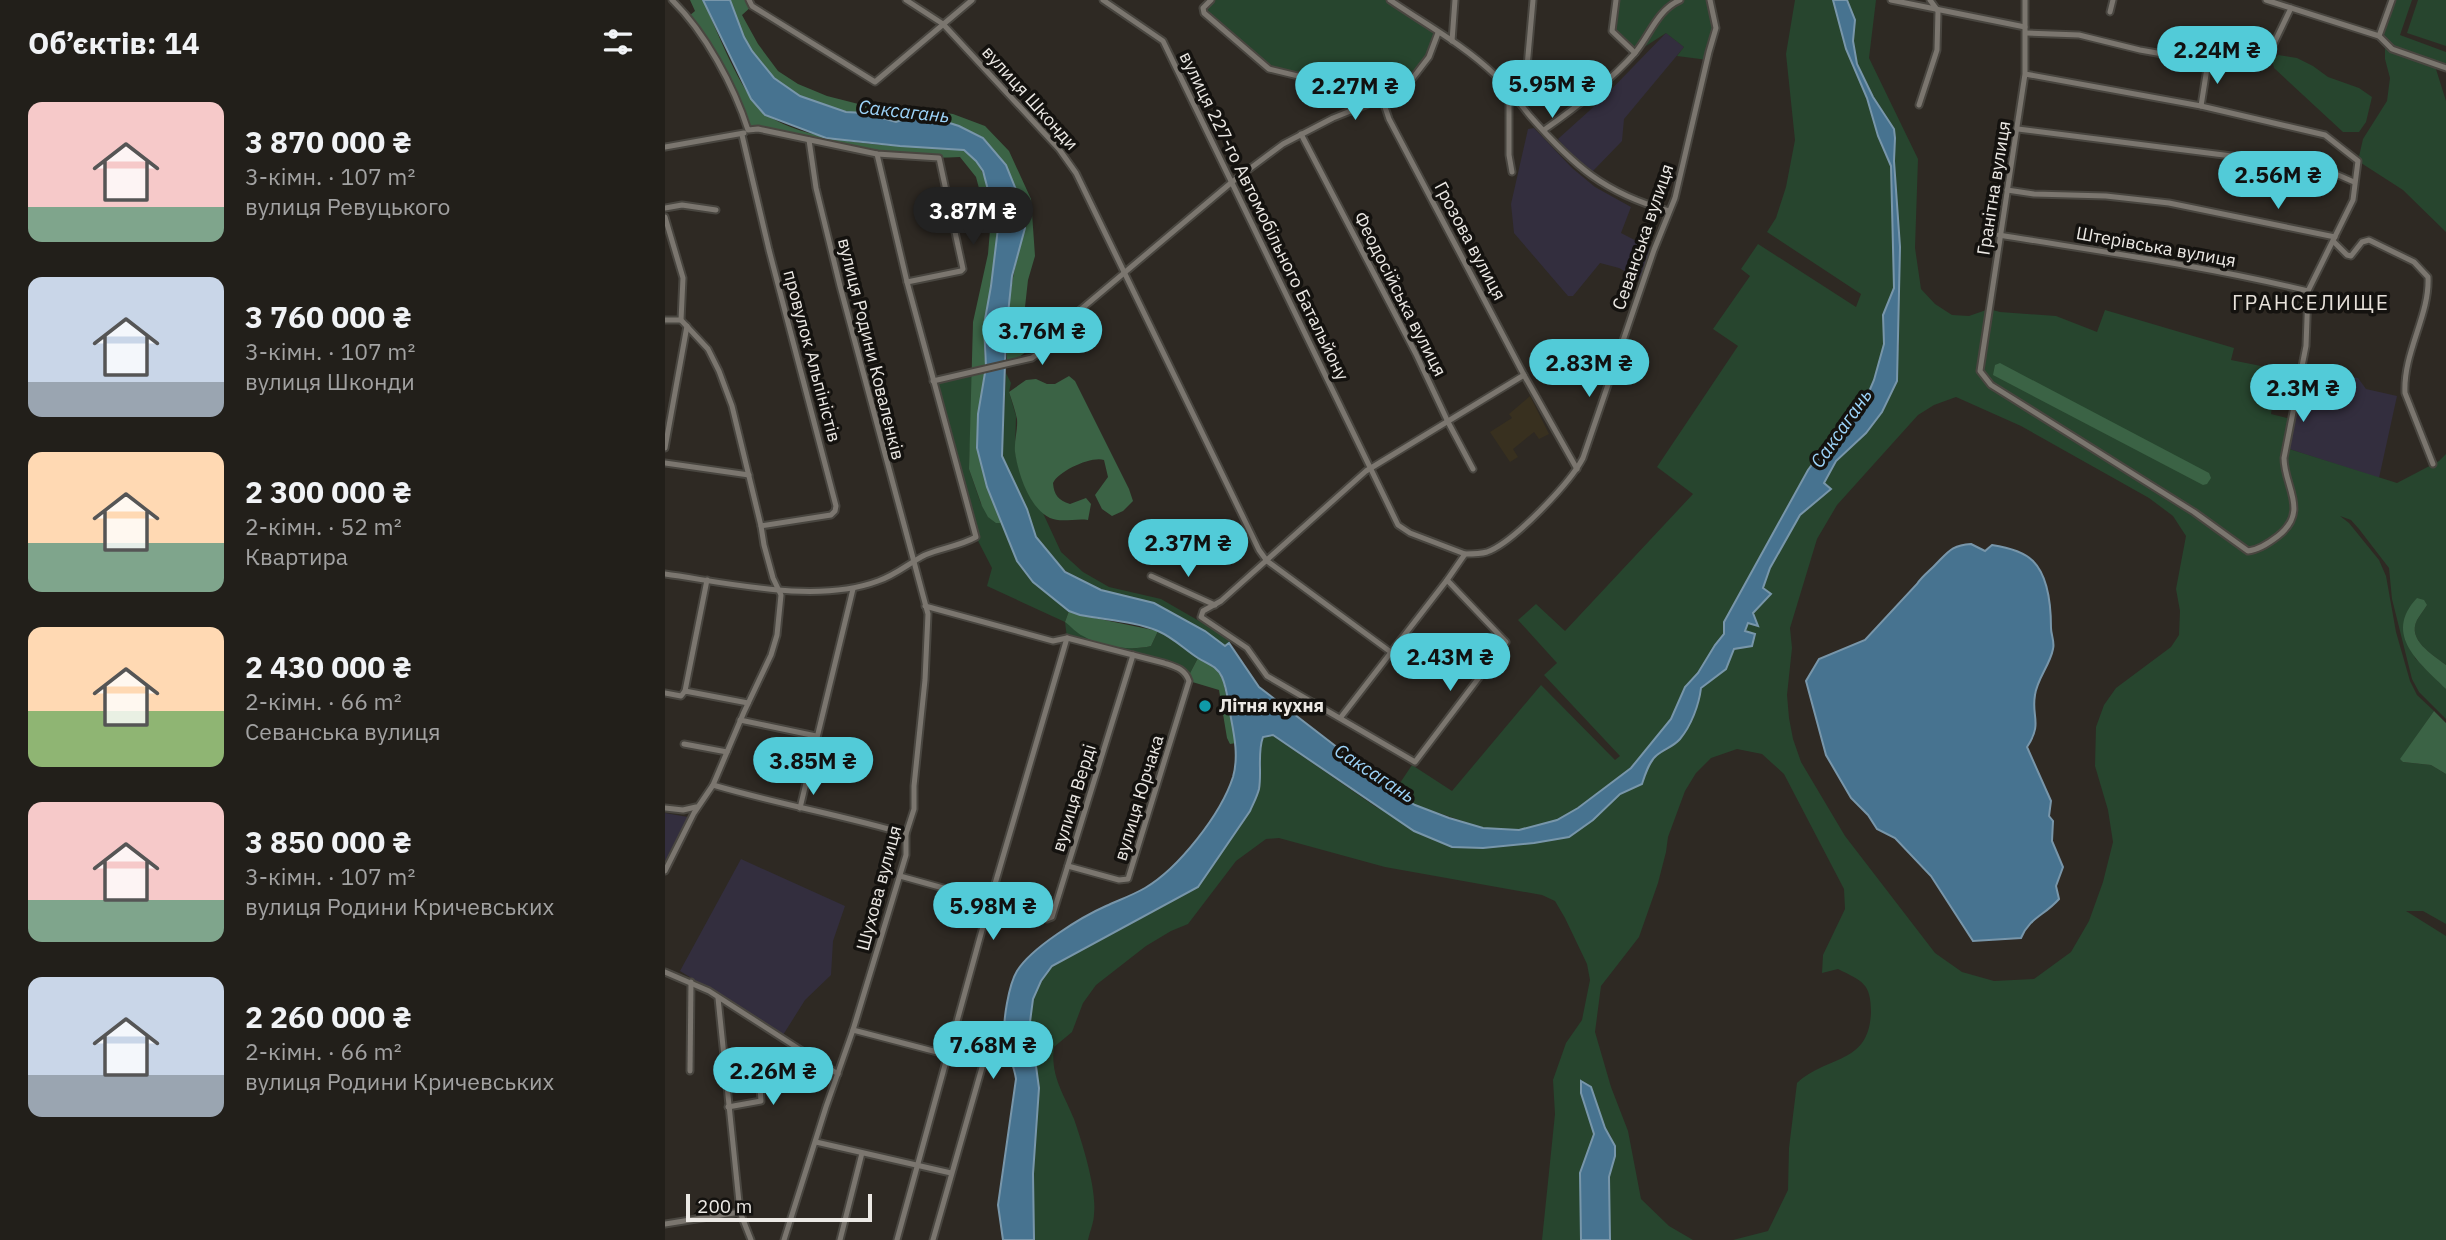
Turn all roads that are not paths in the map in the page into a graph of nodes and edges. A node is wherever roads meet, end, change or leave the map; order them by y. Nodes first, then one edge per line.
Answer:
1 (672, 0) edge
2 (749, 0) edge
3 (906, 0) edge
4 (972, 0) edge
5 (1103, 0) edge
6 (1211, 0) edge
7 (1390, 0) edge
8 (1455, 0) edge
9 (1533, 0) edge
10 (1616, 0) edge
11 (1680, 0) edge
12 (1710, 0) edge
13 (1891, 0) edge
14 (1930, 0) edge
15 (2025, 0) edge
16 (2113, 0) edge
17 (2266, 0) edge
18 (2392, 0) edge
19 (2291, 8) junction
20 (1938, 11) junction
21 (2110, 12) dead end
22 (943, 24) junction
23 (2026, 30) junction
24 (1438, 33) junction
25 (2379, 36) junction
26 (1452, 41) junction
27 (1635, 53) junction
28 (2208, 62) junction
29 (2446, 68) edge
30 (2025, 74) junction
31 (1509, 92) junction
32 (1382, 98) junction
33 (1518, 102) junction
34 (1367, 103) junction
35 (1919, 105) dead end
36 (2201, 106) junction
37 (2018, 129) junction
38 (748, 130) junction
39 (1544, 130) junction
40 (1301, 134) junction
41 (742, 135) junction
42 (809, 140) junction
43 (665, 147) edge
44 (877, 154) junction
45 (1512, 172) dead end
46 (1232, 182) junction
47 (2354, 182) junction
48 (2007, 190) junction
49 (665, 208) edge
50 (716, 210) dead end
51 (1669, 211) junction
52 (665, 217) edge
53 (2000, 235) junction
54 (2334, 240) junction
55 (1124, 275) junction
56 (907, 282) junction
57 (2308, 291) junction
58 (665, 320) edge
59 (681, 320) junction
60 (687, 326) junction
61 (1524, 375) junction
62 (933, 381) junction
63 (1448, 422) junction
64 (665, 448) edge
65 (665, 463) edge
66 (2433, 464) dead end
67 (1473, 469) dead end
68 (1577, 469) junction
69 (1370, 470) junction
70 (749, 475) junction
71 (761, 526) junction
72 (1465, 554) junction
73 (1267, 561) junction
74 (912, 564) junction
75 (665, 574) edge
76 (1151, 576) dead end
77 (707, 580) junction
78 (1447, 580) junction
79 (779, 589) junction
80 (853, 589) junction
81 (1215, 605) junction
82 (925, 606) junction
83 (1067, 638) junction
84 (1392, 653) junction
85 (1133, 655) junction
86 (685, 691) junction
87 (665, 693) edge
88 (748, 703) junction
89 (1342, 717) junction
90 (740, 720) junction
91 (816, 736) junction
92 (684, 744) dead end
93 (727, 752) junction
94 (713, 785) junction
95 (697, 807) junction
96 (665, 808) edge
97 (800, 808) junction
98 (906, 834) junction
99 (1068, 866) junction
100 (665, 871) edge
101 (900, 876) junction
102 (990, 901) junction
103 (665, 972) edge
104 (691, 982) junction
105 (718, 998) junction
106 (853, 1030) junction
107 (949, 1055) junction
108 (758, 1059) dead end
109 (690, 1070) dead end
110 (838, 1074) junction
111 (728, 1107) junction
112 (816, 1142) junction
113 (862, 1153) junction
114 (916, 1165) junction
115 (951, 1173) junction
116 (740, 1212) junction
117 (665, 1224) edge
118 (751, 1240) edge
119 (784, 1240) edge
120 (840, 1240) edge
121 (897, 1240) edge
122 (933, 1240) edge

1 - 38 street
2 - 22 street
3 - 22 street, вулиця Шконди
4 - 22 street
5 - 46 street, вулиця 227-го Автомобільного Батальйону
6 - 34 street
7 - 24 street
8 - 26 street
9 - 33 street
10 - 27 street
11 - 27 street
12 - 51 street, Севанська вулиця
13 - 20 street
14 - 20 street
15 - 23 street, Гранітна вулиця
16 - 21 street
17 - 19 street
18 - 25 street
19 - 25 street
19 - 28 street
20 - 23 street
20 - 35 street
22 - 55 street, вулиця Шконди
23 - 28 street
23 - 30 street, Гранітна вулиця
24 - 26 street
24 - 32 street
25 - 29 street
26 - 31 street
27 - 39 street
28 - 36 street
30 - 36 street
30 - 37 street, Гранітна вулиця
31 - 33 street
31 - 45 street
32 - 34 street
32 - 61 street, Грозова вулиця
33 - 39 street
34 - 40 street
36 - 47 street
37 - 47 street
37 - 48 street, Гранітна вулиця
38 - 41 street
38 - 42 street
39 - 51 street
40 - 46 street
40 - 63 street, Феодосійська вулиця
41 - 43 street
41 - 71 street, провулок Альпіністів
42 - 44 street
42 - 74 street, вулиця Родини Коваленків
44 - 56 street
44 - 56 street
46 - 55 street
46 - 69 street, вулиця 227-го Автомобільного Батальйону
47 - 54 street
48 - 53 street, Гранітна вулиця
48 - 54 street
49 - 50 street
51 - 68 street, Севанська вулиця
52 - 59 street
53 - 57 street, Штерівська вулиця
53 - 57 street, Гранітна вулиця
54 - 57 street
54 - 66 street
55 - 62 street
55 - 73 street, вулиця Шконди
56 - 62 street
58 - 59 street
59 - 60 street
60 - 64 street
60 - 70 street
61 - 63 street
61 - 68 street, Грозова вулиця
62 - 74 street
63 - 67 street, Феодосійська вулиця
63 - 69 street
65 - 70 street
68 - 72 street, Севанська вулиця
69 - 72 street, вулиця 227-го Автомобільного Батальйону
69 - 73 street
70 - 71 street
71 - 79 street
72 - 78 street
73 - 81 street
73 - 84 street, вулиця Шконди
74 - 80 street
74 - 82 street, Шухова вулиця
75 - 77 street
76 - 81 street
77 - 79 street
77 - 86 street
78 - 84 street
78 - 89 street
79 - 80 street
79 - 88 street
80 - 91 street
81 - 89 street
82 - 83 street
82 - 98 street, Шухова вулиця
83 - 85 street
83 - 102 street
84 - 89 street
85 - 99 street, вулиця Верді
85 - 99 street, вулиця Юрчака
86 - 87 street
86 - 88 street
88 - 90 street
90 - 91 street
90 - 93 street
91 - 97 street
92 - 93 street
93 - 94 street
94 - 95 street
94 - 97 street
95 - 96 street
95 - 100 street
97 - 98 street
98 - 101 street, Шухова вулиця
99 - 102 street, вулиця Верді
101 - 102 street, вулиця Верді
101 - 106 street, Шухова вулиця
102 - 107 street
103 - 104 street
104 - 105 street
104 - 109 street
105 - 110 street
105 - 111 street
106 - 107 street
106 - 110 street, Шухова вулиця
107 - 114 street
107 - 115 street
108 - 111 street
110 - 112 street, Шухова вулиця
111 - 116 street
112 - 113 street
112 - 119 street, Шухова вулиця
113 - 114 street
113 - 120 street
114 - 115 street
114 - 121 street
115 - 122 street
116 - 117 street
116 - 118 street

